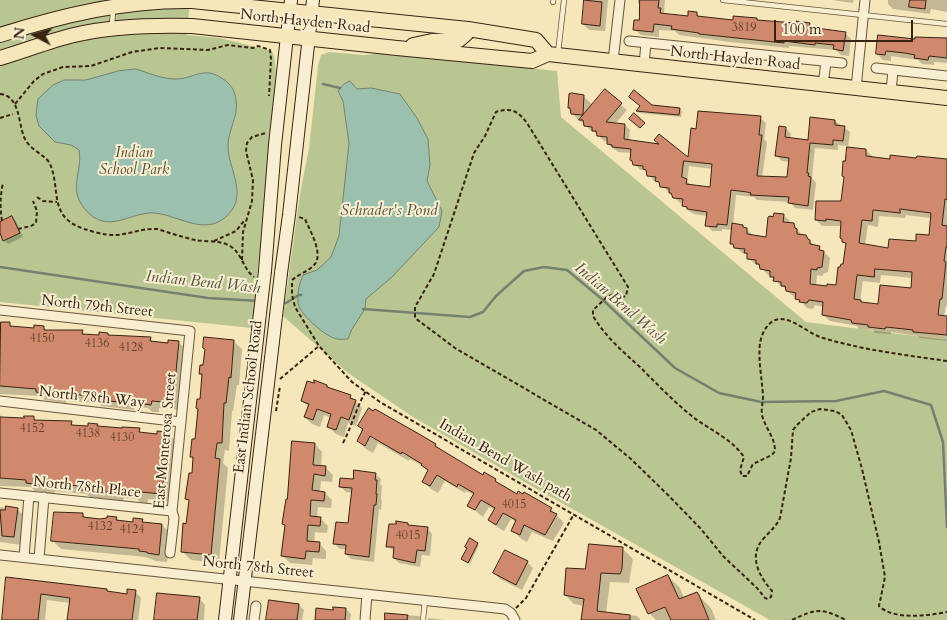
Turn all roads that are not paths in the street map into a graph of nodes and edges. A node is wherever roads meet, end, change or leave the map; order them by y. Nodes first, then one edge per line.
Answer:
1 (564, 0) edge
2 (620, 0) edge
3 (723, 0) edge
4 (865, 0) edge
5 (290, 5) edge
6 (114, 6) junction
7 (313, 6) edge
8 (864, 15) junction
9 (947, 24) edge
10 (112, 29) junction
11 (468, 29) junction
12 (0, 36) edge
13 (287, 36) junction
14 (309, 38) junction
15 (629, 41) dead end
16 (646, 43) junction
17 (397, 48) junction
18 (553, 54) junction
19 (0, 58) edge
20 (613, 61) junction
21 (826, 62) junction
22 (842, 64) dead end
23 (644, 65) junction
24 (876, 68) dead end
25 (893, 70) junction
26 (947, 76) edge
27 (823, 85) junction
28 (856, 88) junction
29 (891, 92) junction
30 (947, 98) edge
31 (0, 310) edge
32 (190, 330) joint
33 (0, 401) edge
34 (181, 422) junction
35 (0, 493) edge
36 (29, 496) junction
37 (44, 497) junction
38 (172, 511) junction
39 (170, 554) dead end
40 (0, 555) edge
41 (24, 558) junction
42 (39, 559) junction
43 (230, 579) junction
44 (244, 580) junction
45 (367, 594) junction
46 (425, 600) junction
47 (256, 606) dead end
48 (513, 616) edge
49 (225, 620) edge
50 (240, 620) edge
51 (254, 620) edge
52 (365, 620) edge
53 (423, 620) edge

1 - 18 lane
2 - 20 street
3 - 8 lane
4 - 8 street
5 - 6 main road, North Hayden Road
5 - 7 main road, North Hayden Road
5 - 13 main road, East Indian School Road
6 - 10 lane
6 - 12 main road, North Hayden Road
7 - 11 main road, North Hayden Road
7 - 14 main road, East Indian School Road
8 - 9 lane
8 - 28 street
10 - 13 main road, North Hayden Road
10 - 19 main road, North Hayden Road
11 - 17 main road
11 - 18 main road, North Hayden Road
13 - 14 main road, North Hayden Road
13 - 43 main road, East Indian School Road, bridge
14 - 17 main road, North Hayden Road
14 - 44 main road, East Indian School Road, bridge
15 - 16 street, North Hayden Road
16 - 21 street, North Hayden Road
16 - 23 street
17 - 18 main road, North Hayden Road
18 - 20 main road, North Hayden Road
20 - 23 main road, North Hayden Road
21 - 22 street, North Hayden Road
21 - 27 street
23 - 27 main road, North Hayden Road
24 - 25 street
25 - 26 street
25 - 29 street
27 - 28 main road, North Hayden Road
28 - 29 main road, North Hayden Road
29 - 30 main road, North Hayden Road
31 - 32 street, North 79th Street
32 - 34 street, East Monterosa Street
33 - 34 street, North 78th Way
34 - 38 street, East Monterosa Street
35 - 36 street, North 78th Place
36 - 37 street, North 78th Place
36 - 41 street
37 - 38 street, North 78th Place
37 - 42 street
38 - 39 street, East Monterosa Street
40 - 41 street, North 78th Street
41 - 42 street, North 78th Street
42 - 43 street, North 78th Street
43 - 44 street, North 78th Street
43 - 49 main road, East Indian School Road
44 - 45 street, North 78th Street
44 - 50 main road, East Indian School Road
45 - 46 street, North 78th Street
45 - 52 street
46 - 48 street, North 78th Street
46 - 53 lane
47 - 51 street

